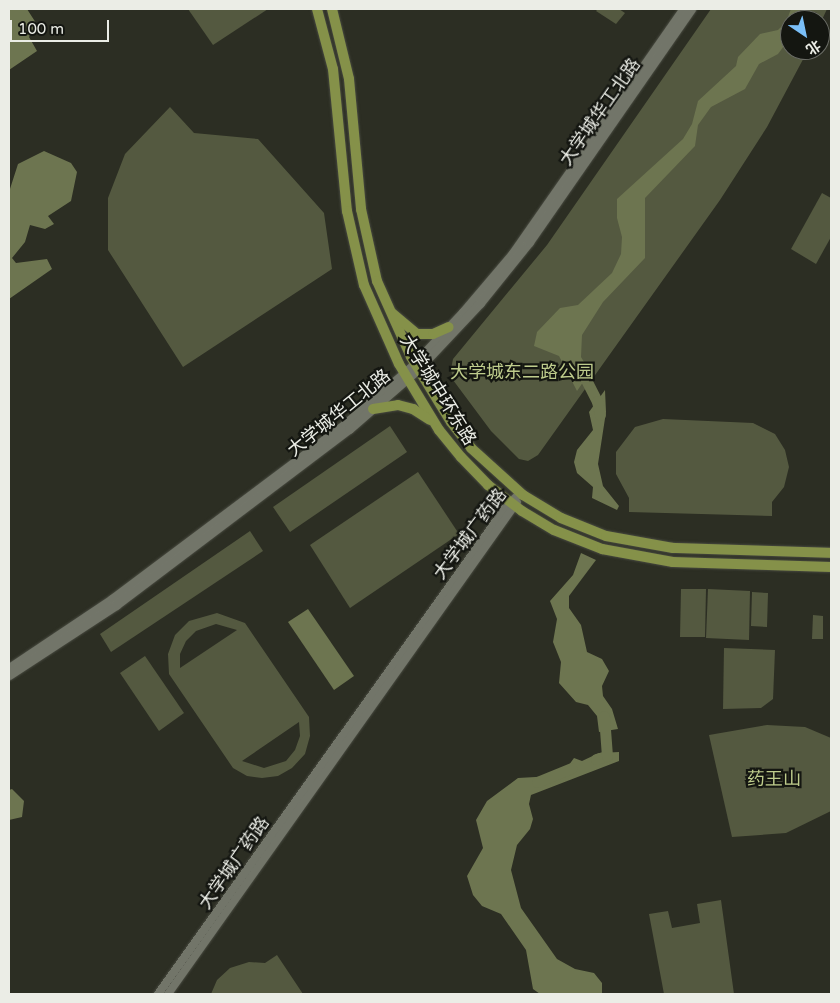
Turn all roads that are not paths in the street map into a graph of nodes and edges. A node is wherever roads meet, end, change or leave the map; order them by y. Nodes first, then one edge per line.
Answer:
1 (317, 9) edge
2 (332, 9) edge
3 (683, 9) edge
4 (691, 9) edge
5 (386, 306) junction
6 (449, 327) junction
7 (416, 366) junction
8 (406, 376) junction
9 (373, 409) junction
10 (436, 424) junction
11 (520, 493) junction
12 (512, 504) junction
13 (831, 553) edge
14 (831, 567) edge
15 (9, 668) edge
16 (9, 675) edge
17 (158, 994) edge
18 (168, 994) edge

1 - 8 main road, 大学城中环东路
2 - 5 main road, 大学城中环东路
3 - 6 main road, 大学城华工北路
4 - 7 main road, 大学城华工北路
5 - 6 main road
5 - 7 main road, 大学城中环东路
6 - 7 main road, 大学城华工北路
7 - 8 main road, 大学城华工北路
7 - 11 main road, 大学城中环东路
8 - 9 main road, 大学城华工北路
8 - 10 main road, 大学城中环东路
8 - 15 main road, 大学城华工北路
9 - 10 main road
9 - 16 main road, 大学城华工北路
10 - 12 main road, 大学城中环东路
11 - 12 street, 大学城广药路
11 - 13 main road, 大学城中环东路
12 - 14 main road, 大学城中环东路
12 - 17 street, 大学城广药路
12 - 18 street, 大学城广药路

